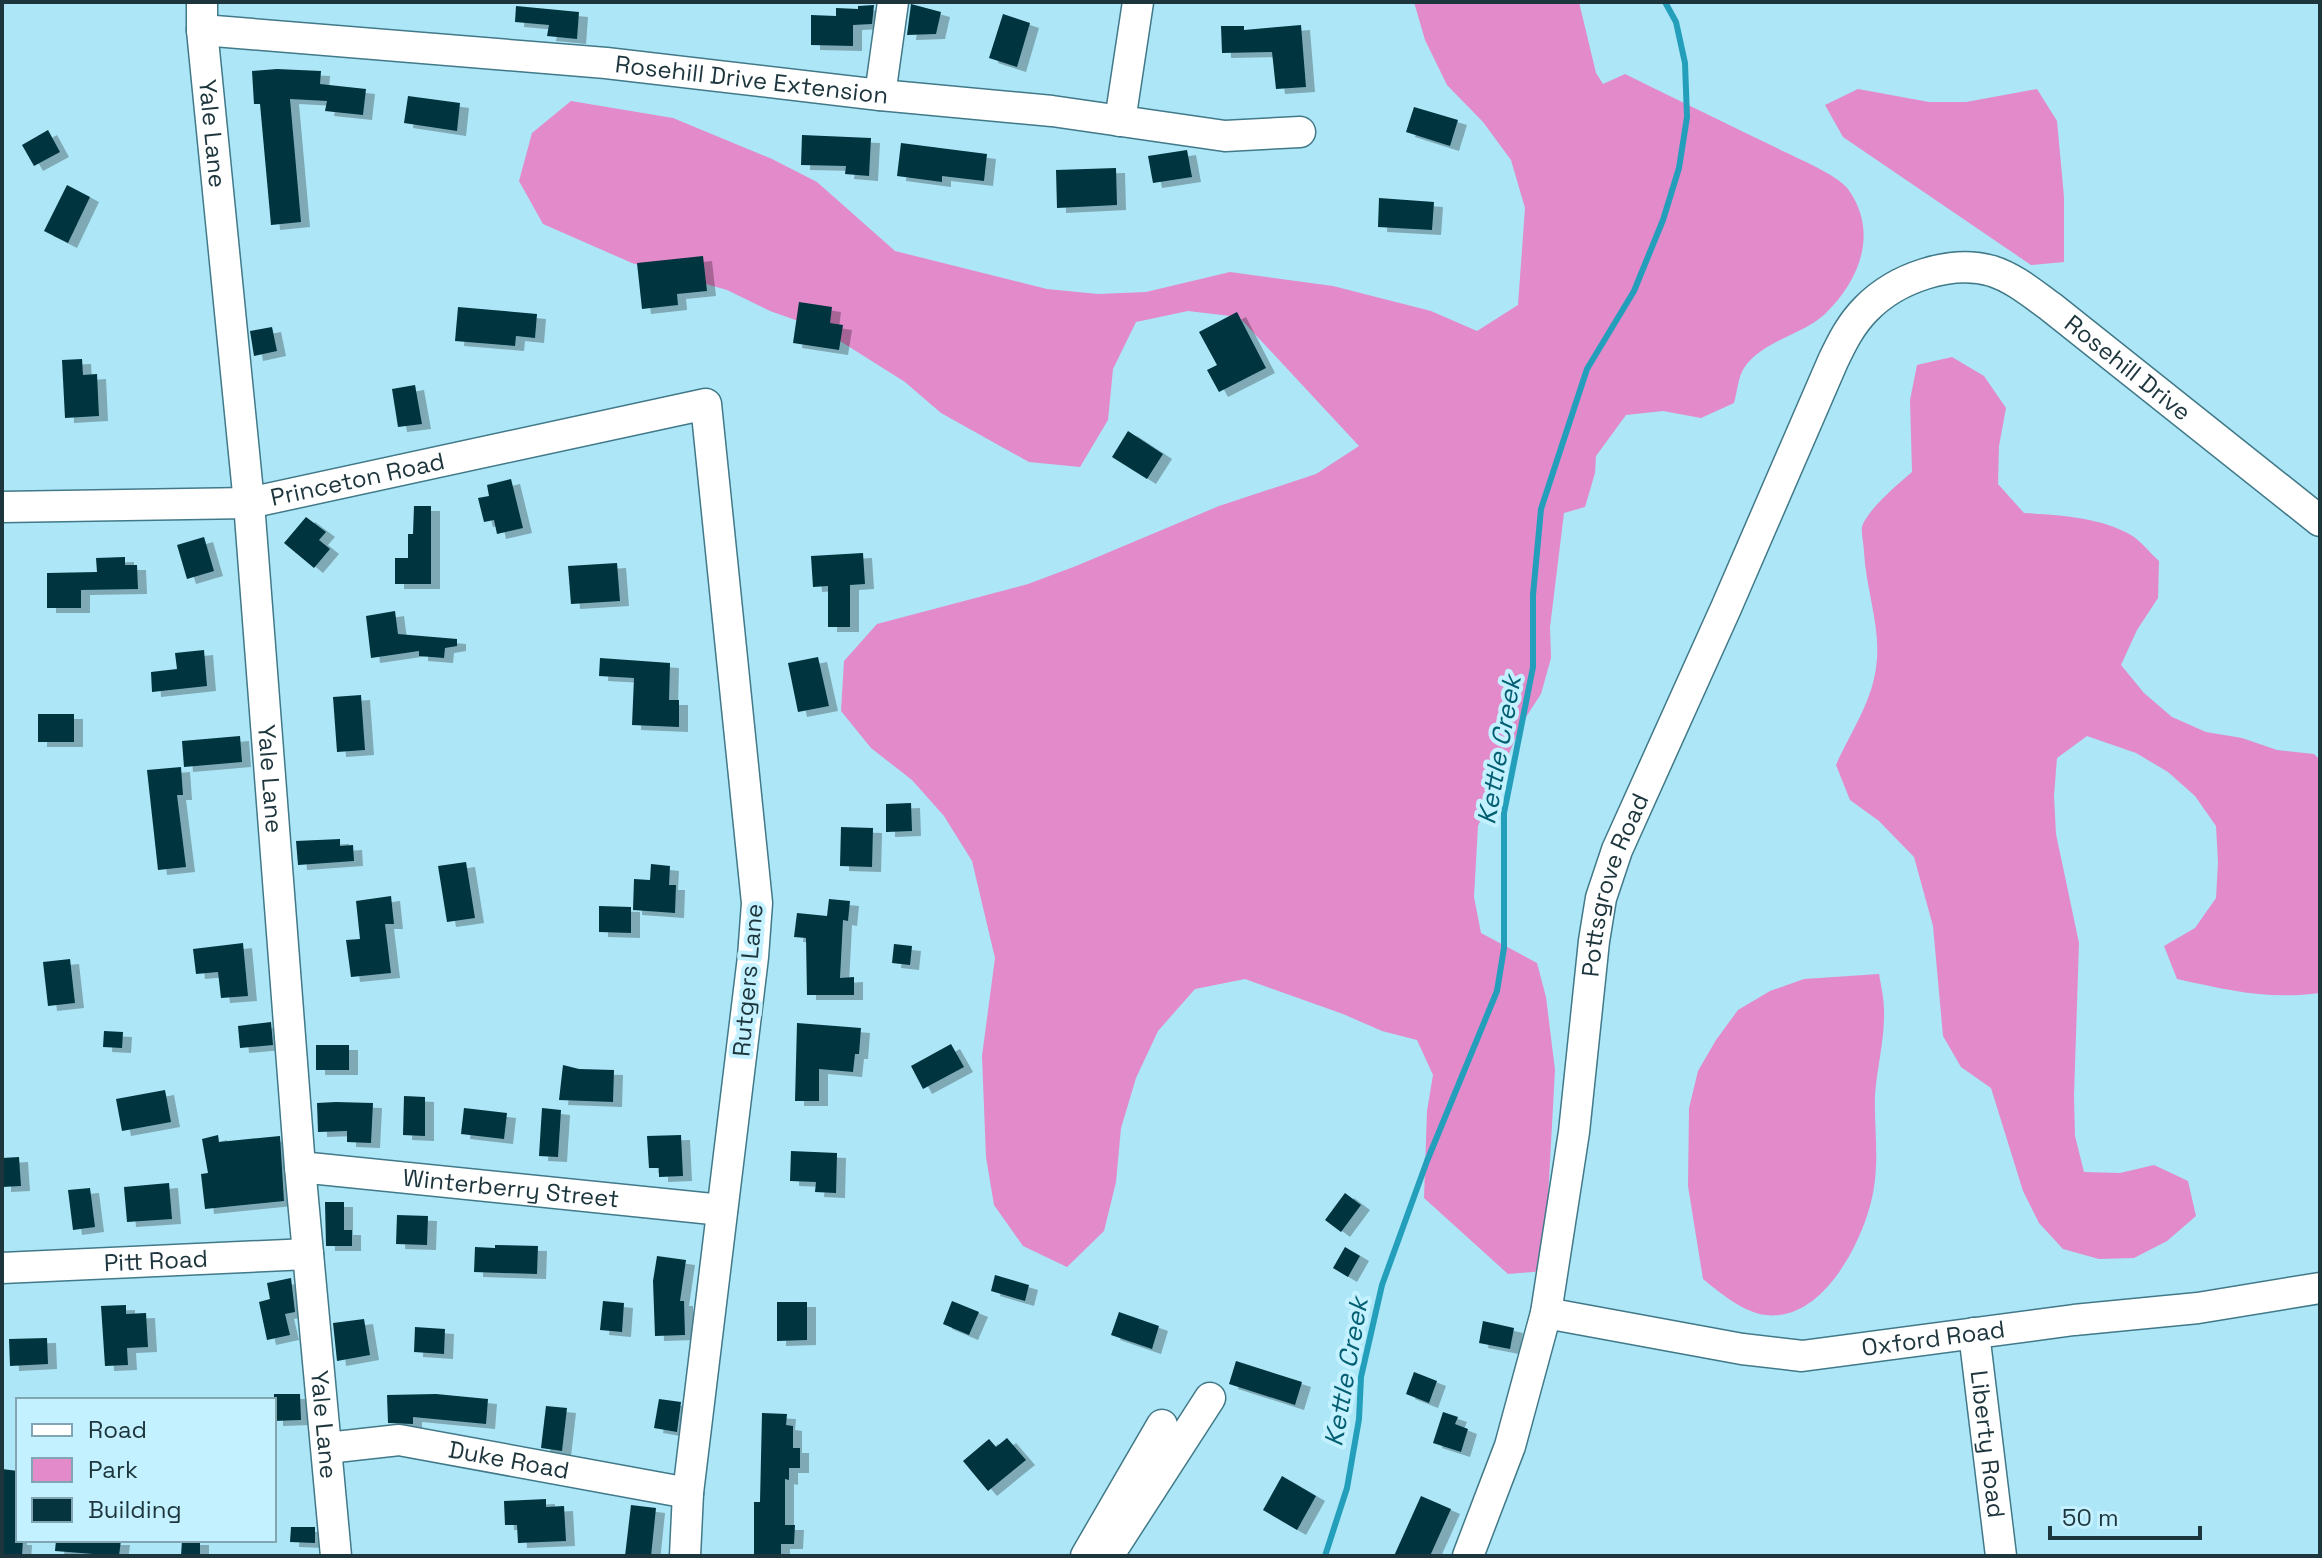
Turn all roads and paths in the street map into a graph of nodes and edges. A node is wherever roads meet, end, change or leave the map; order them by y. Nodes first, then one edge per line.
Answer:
1 (893, 2) edge
2 (1138, 2) edge
3 (202, 16) edge
4 (880, 95) junction
5 (1120, 121) junction
6 (1300, 132) dead end
7 (1916, 277) joint
8 (706, 404) joint
9 (249, 503) junction
10 (2, 507) edge
11 (2320, 521) edge
12 (300, 1167) junction
13 (722, 1210) junction
14 (308, 1254) junction
15 (2, 1268) edge
16 (2320, 1288) edge
17 (1546, 1313) junction
18 (1974, 1333) junction
19 (1210, 1398) dead end
20 (1162, 1425) dead end
21 (327, 1448) junction
22 (688, 1493) junction
23 (336, 1556) edge
24 (685, 1556) edge
25 (1086, 1556) edge
26 (1108, 1556) edge
27 (1468, 1556) edge
28 (2001, 1556) edge

1 - 4 street
2 - 5 street
3 - 4 street, Rosehill Drive Extension
3 - 9 street, Yale Lane
4 - 5 street, Rosehill Drive Extension
5 - 6 street, Rosehill Drive Extension
7 - 11 street, Rosehill Drive
7 - 17 street, Pottsgrove Road
8 - 9 street, Princeton Road
8 - 13 street, Rutgers Lane
9 - 10 street, Princeton Road
9 - 12 street, Yale Lane
12 - 13 street, Winterberry Street
12 - 14 street, Yale Lane
13 - 22 street, Rutgers Lane
14 - 15 street, Pitt Road
14 - 21 street, Yale Lane
16 - 18 street, Oxford Road
17 - 18 street, Oxford Road
17 - 27 street, Pottsgrove Road
18 - 28 street, Liberty Road
19 - 26 street
20 - 25 street
21 - 22 street, Duke Road
21 - 23 street, Yale Lane
22 - 24 street, Rutgers Lane

